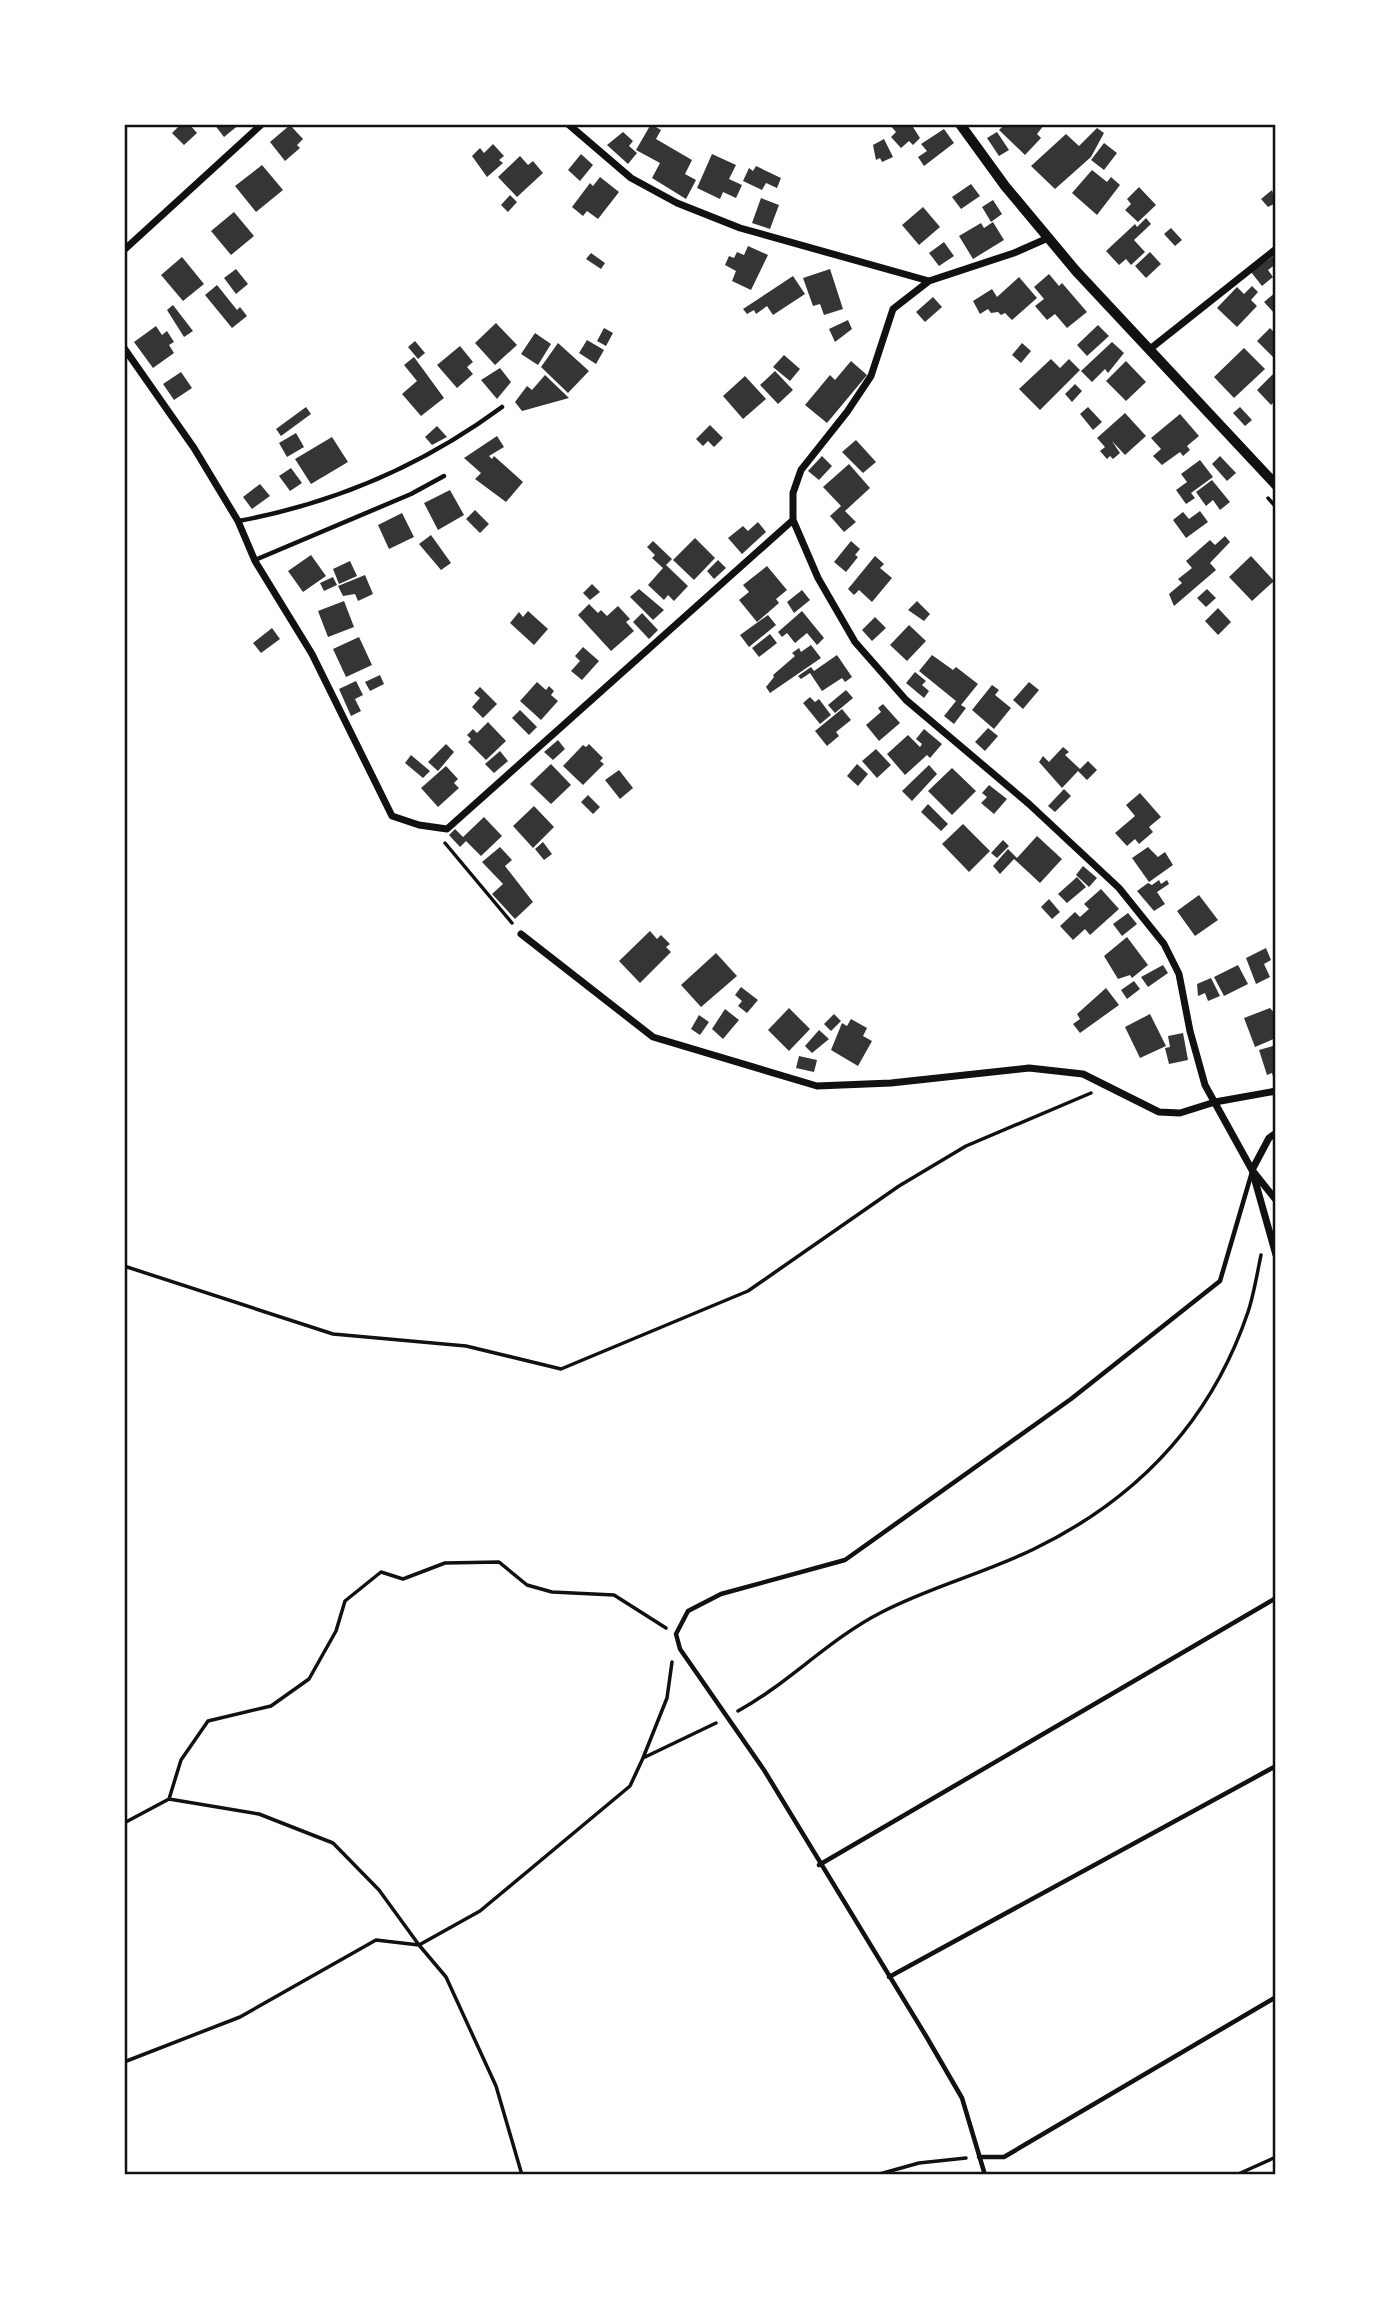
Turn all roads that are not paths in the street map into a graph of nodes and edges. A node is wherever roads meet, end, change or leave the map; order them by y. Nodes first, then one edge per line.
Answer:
1 (262, 124) edge
2 (568, 124) edge
3 (960, 124) edge
4 (1048, 238) junction
5 (1276, 249) edge
6 (124, 250) edge
7 (929, 281) junction
8 (124, 348) edge
9 (1150, 349) junction
10 (502, 407) dead end
11 (444, 476) dead end
12 (1276, 485) edge
13 (793, 520) junction
14 (238, 521) junction
15 (255, 561) junction
16 (522, 934) road end
17 (1276, 1091) edge
18 (1215, 1102) junction
19 (1276, 1133) edge
20 (1252, 1170) junction
21 (1276, 1200) edge
22 (1276, 1255) edge
23 (1276, 1598) edge
24 (1276, 1766) edge
25 (819, 1865) junction
26 (890, 1977) junction
27 (1276, 1997) edge
28 (979, 2157) junction
29 (985, 2175) edge

1 - 6 street
2 - 7 street
3 - 4 street
4 - 7 street
4 - 9 street
5 - 9 street
7 - 13 street
8 - 14 street
9 - 12 street
10 - 14 lane
11 - 15 lane
13 - 15 street
13 - 18 street
14 - 15 street
16 - 18 street
17 - 18 street
18 - 20 street
19 - 20 street
20 - 21 street
20 - 22 street
20 - 25 lane
23 - 25 lane
24 - 26 lane
25 - 26 lane
26 - 28 lane
27 - 28 lane
28 - 29 lane

